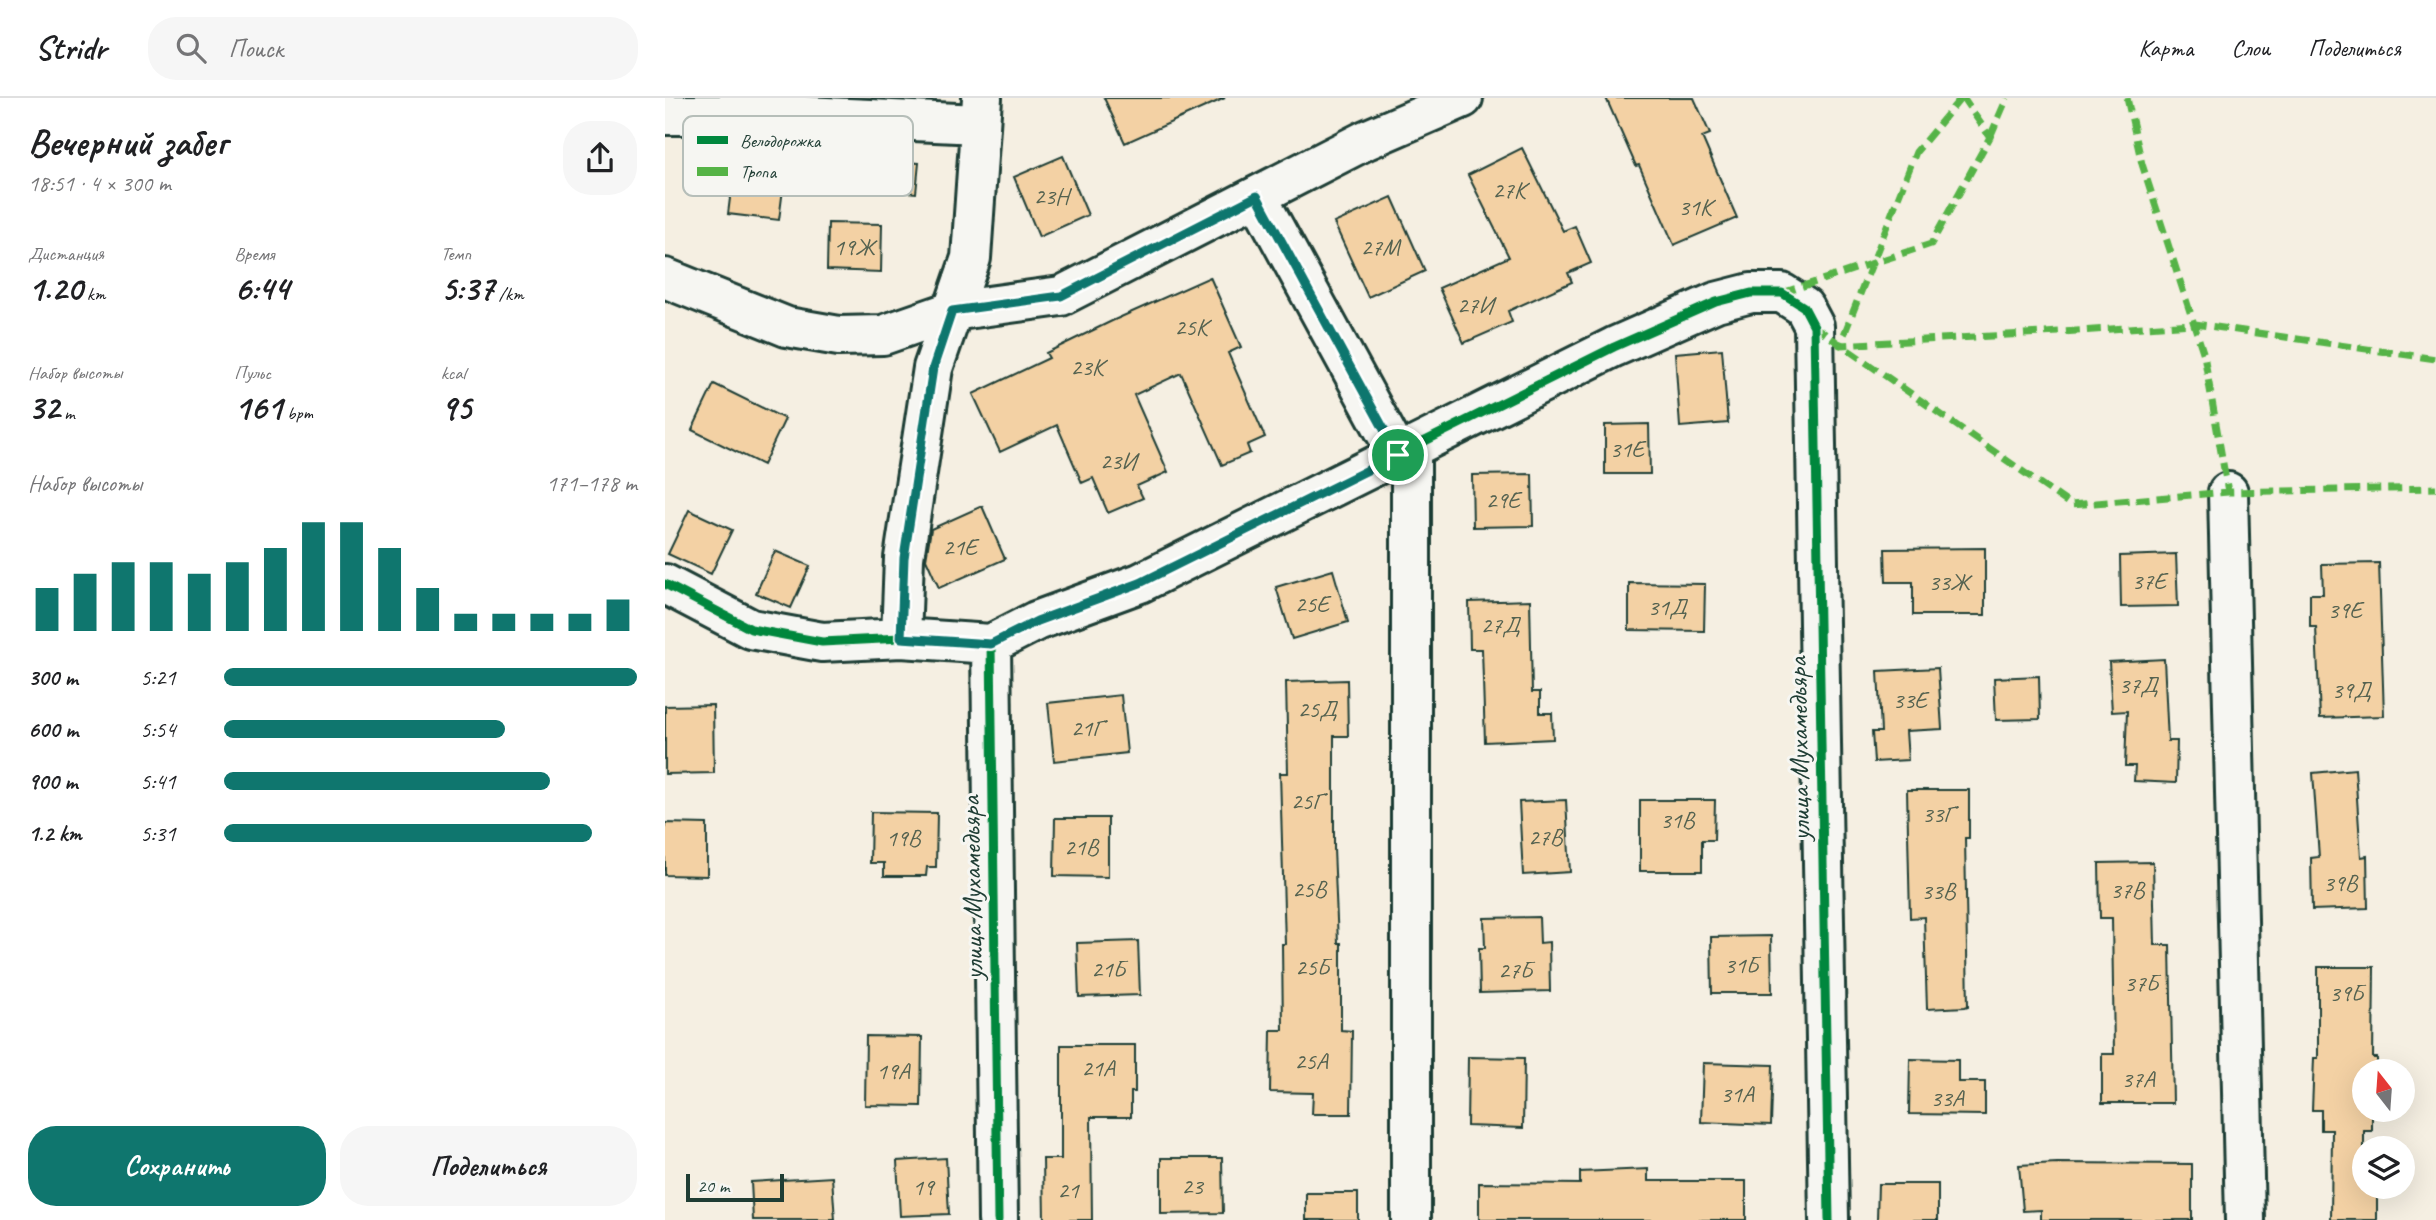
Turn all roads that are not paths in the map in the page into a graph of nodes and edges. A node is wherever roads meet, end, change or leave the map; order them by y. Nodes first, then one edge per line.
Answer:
1 (1463, 98) edge
2 (981, 111) edge
3 (665, 114) edge
4 (1257, 196) junction
5 (665, 278) edge
6 (952, 311) junction
7 (1404, 452) junction
8 (2228, 492) dead end
9 (665, 584) edge
10 (901, 638) junction
11 (991, 644) junction
12 (998, 1220) edge
13 (1411, 1220) edge
14 (1829, 1220) edge
15 (2245, 1220) edge

1 - 4 street
2 - 3 street
2 - 6 street
4 - 6 street
4 - 7 street
5 - 6 street
6 - 10 street
7 - 11 street
7 - 13 street
7 - 14 street, улица Мухамедьяра
8 - 15 street
9 - 10 street
10 - 11 street
11 - 12 street, улица Мухамедьяра

